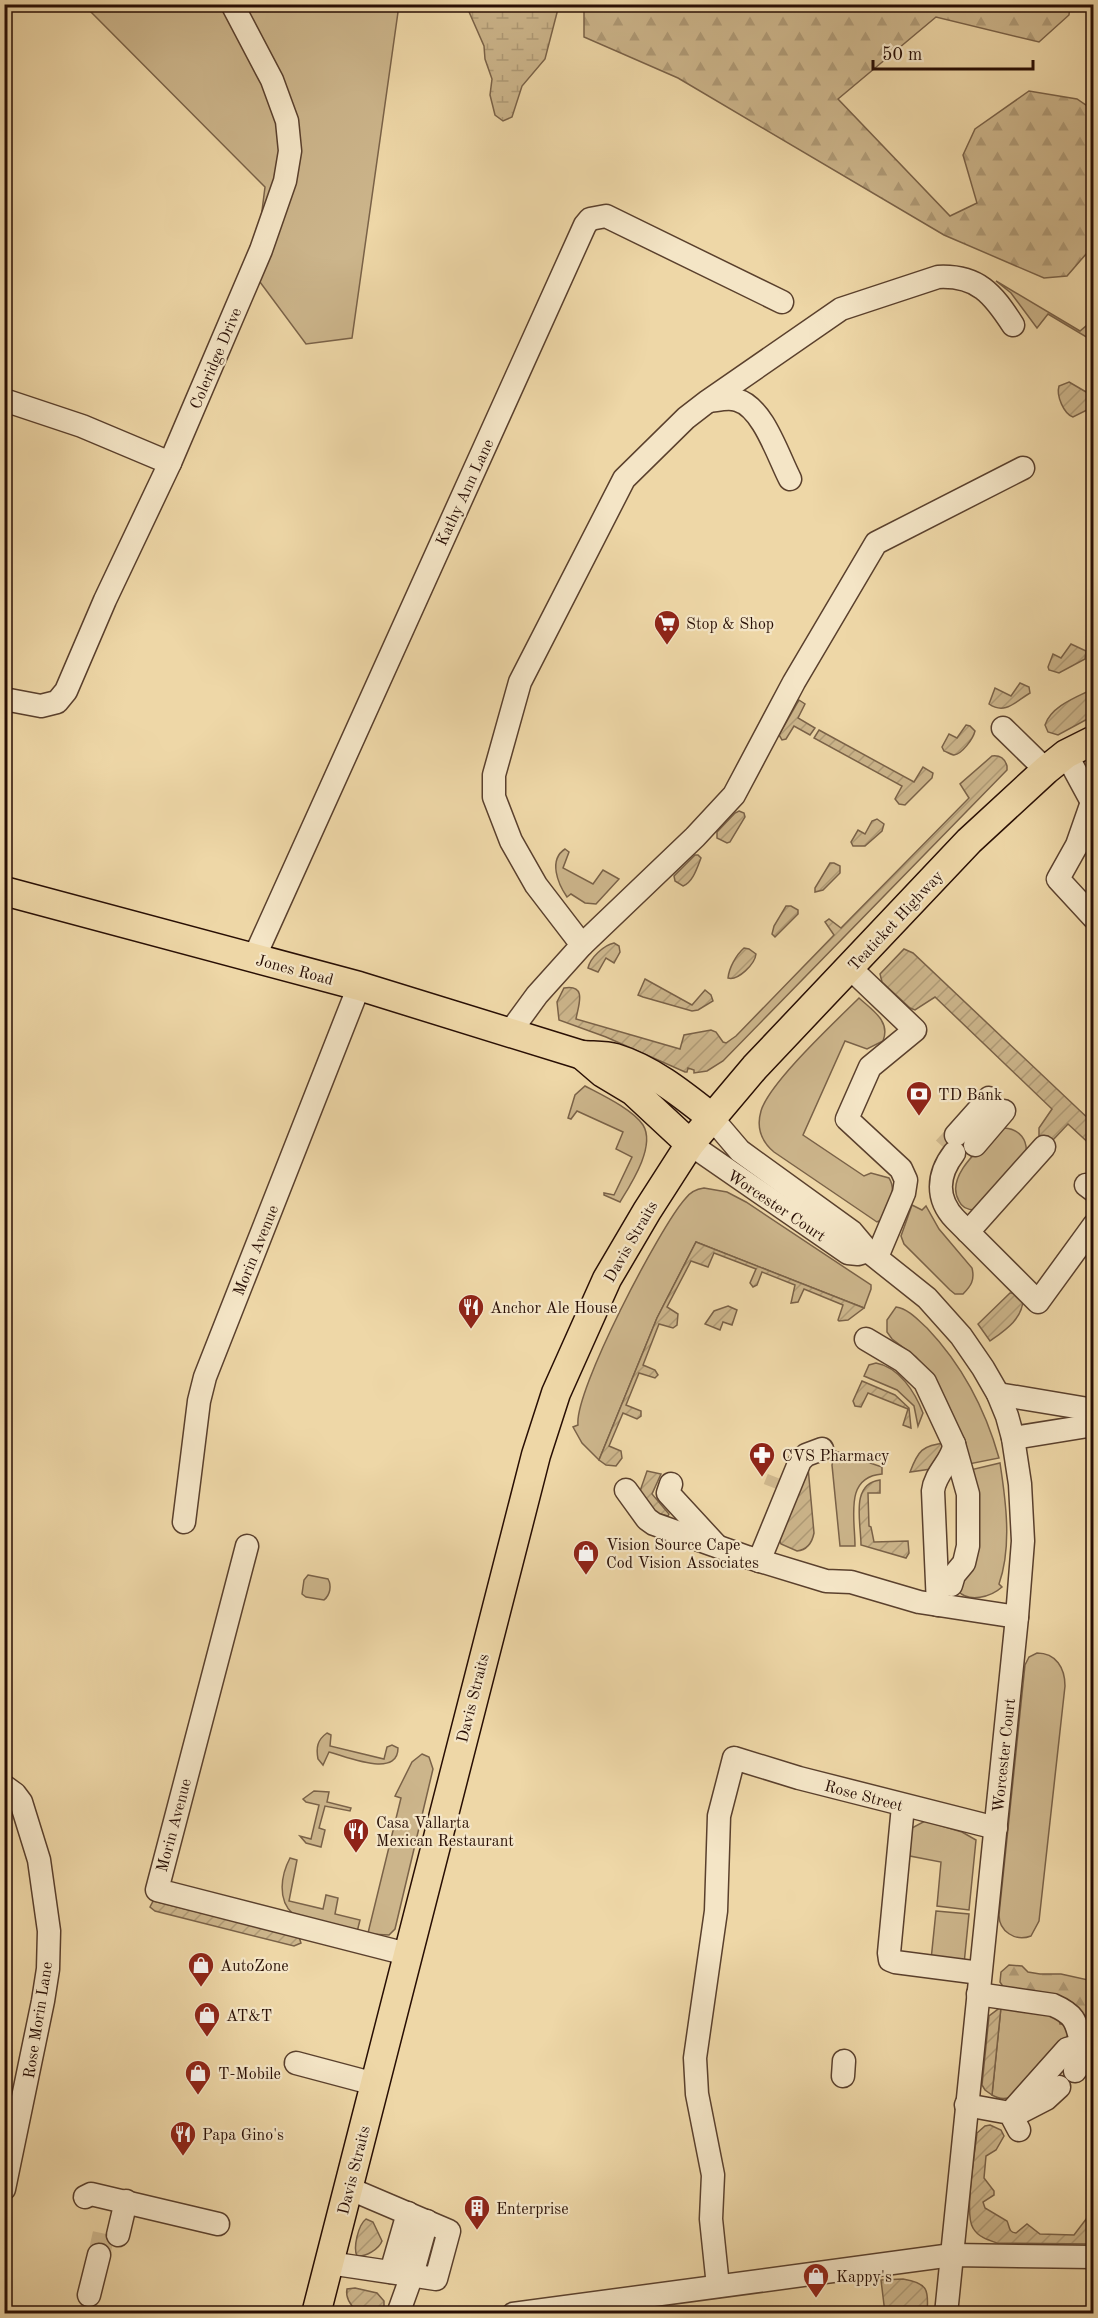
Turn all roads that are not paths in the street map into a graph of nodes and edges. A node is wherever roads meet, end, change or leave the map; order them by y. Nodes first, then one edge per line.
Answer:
1 (232, 4) edge
2 (782, 302) dead end
3 (1013, 325) dead end
4 (4, 400) edge
5 (708, 401) junction
6 (170, 463) junction
7 (1023, 468) dead end
8 (790, 479) dead end
9 (4, 699) edge
10 (1003, 728) dead end
11 (1094, 740) edge
12 (1056, 762) junction
13 (1093, 801) edge
14 (4, 891) edge
15 (1094, 918) edge
16 (582, 945) junction
17 (254, 958) junction
18 (850, 968) junction
19 (359, 986) junction
20 (510, 1032) junction
21 (582, 1055) junction
22 (997, 1105) dead end
23 (711, 1117) junction
24 (690, 1143) junction
25 (1044, 1147) dead end
26 (1094, 1225) edge
27 (968, 1232) junction
28 (872, 1254) junction
29 (866, 1339) dead end
30 (998, 1394) junction
31 (1094, 1410) edge
32 (1094, 1425) edge
33 (1013, 1438) junction
34 (950, 1452) junction
35 (671, 1484) dead end
36 (626, 1490) dead end
37 (184, 1522) dead end
38 (247, 1546) dead end
39 (719, 1548) junction
40 (753, 1559) junction
41 (947, 1599) junction
42 (1017, 1617) junction
43 (4, 1786) edge
44 (903, 1806) junction
45 (996, 1828) junction
46 (407, 1954) junction
47 (979, 1984) junction
48 (1089, 2046) edge
49 (296, 2063) dead end
50 (375, 2084) junction
51 (15, 2092) edge
52 (966, 2105) junction
53 (1014, 2120) junction
54 (348, 2188) junction
55 (4, 2189) edge
56 (85, 2197) dead end
57 (119, 2199) junction
58 (417, 2217) junction
59 (218, 2224) dead end
60 (111, 2233) tunnel mouth
61 (952, 2255) junction
62 (106, 2257) tunnel mouth
63 (1094, 2257) edge
64 (329, 2263) junction
65 (401, 2274) junction
66 (718, 2286) junction
67 (97, 2292) dead end
68 (316, 2313) edge
69 (398, 2313) edge
70 (513, 2313) edge
71 (946, 2313) edge

1 - 6 street, Coleridge Drive
2 - 17 street, Kathy Ann Lane
3 - 5 street
4 - 6 street
5 - 8 street
5 - 16 street
6 - 9 street, Coleridge Drive
7 - 16 street
10 - 12 street
11 - 12 main road, Teaticket Highway
12 - 13 street
12 - 18 main road, Teaticket Highway
13 - 15 street
14 - 17 main road, Jones Road
16 - 20 street
17 - 19 main road, Jones Road
18 - 23 main road, Teaticket Highway
18 - 28 street
19 - 20 main road, Jones Road
19 - 37 street, Morin Avenue
20 - 21 main road, Jones Road
21 - 23 main road, Jones Road
21 - 24 main road, Jones Road
22 - 27 street
23 - 24 main road, Davis Straits
23 - 28 street, Worcester Court
24 - 28 street, Worcester Court
24 - 46 main road, Davis Straits
25 - 27 street
26 - 27 street
28 - 30 street, Worcester Court
29 - 34 street
30 - 31 street
30 - 33 street, Worcester Court
32 - 33 street
33 - 42 street, Worcester Court
34 - 41 street
34 - 41 street
35 - 39 street
36 - 39 street
38 - 46 street, Morin Avenue
39 - 40 street
40 - 40 street
40 - 41 street
41 - 42 street
42 - 45 street, Worcester Court
43 - 51 street, Rose Morin Lane
44 - 45 street, Rose Street
44 - 47 street
44 - 66 street, Rose Street
45 - 47 street, Worcester Court
46 - 50 main road, Davis Straits
47 - 48 street
47 - 52 street, Worcester Court
48 - 53 street
48 - 53 street
49 - 50 street
50 - 54 main road, Davis Straits
51 - 55 street, Rose Morin Lane
52 - 53 street
52 - 61 street, Worcester Court
54 - 58 street
54 - 64 main road, Davis Straits
56 - 57 street
57 - 59 street
57 - 60 street
58 - 65 street
58 - 65 street
61 - 63 street
61 - 66 street
61 - 71 street, Worcester Court
62 - 67 street
64 - 65 street
64 - 68 main road, Davis Straits
65 - 69 street
66 - 70 street

